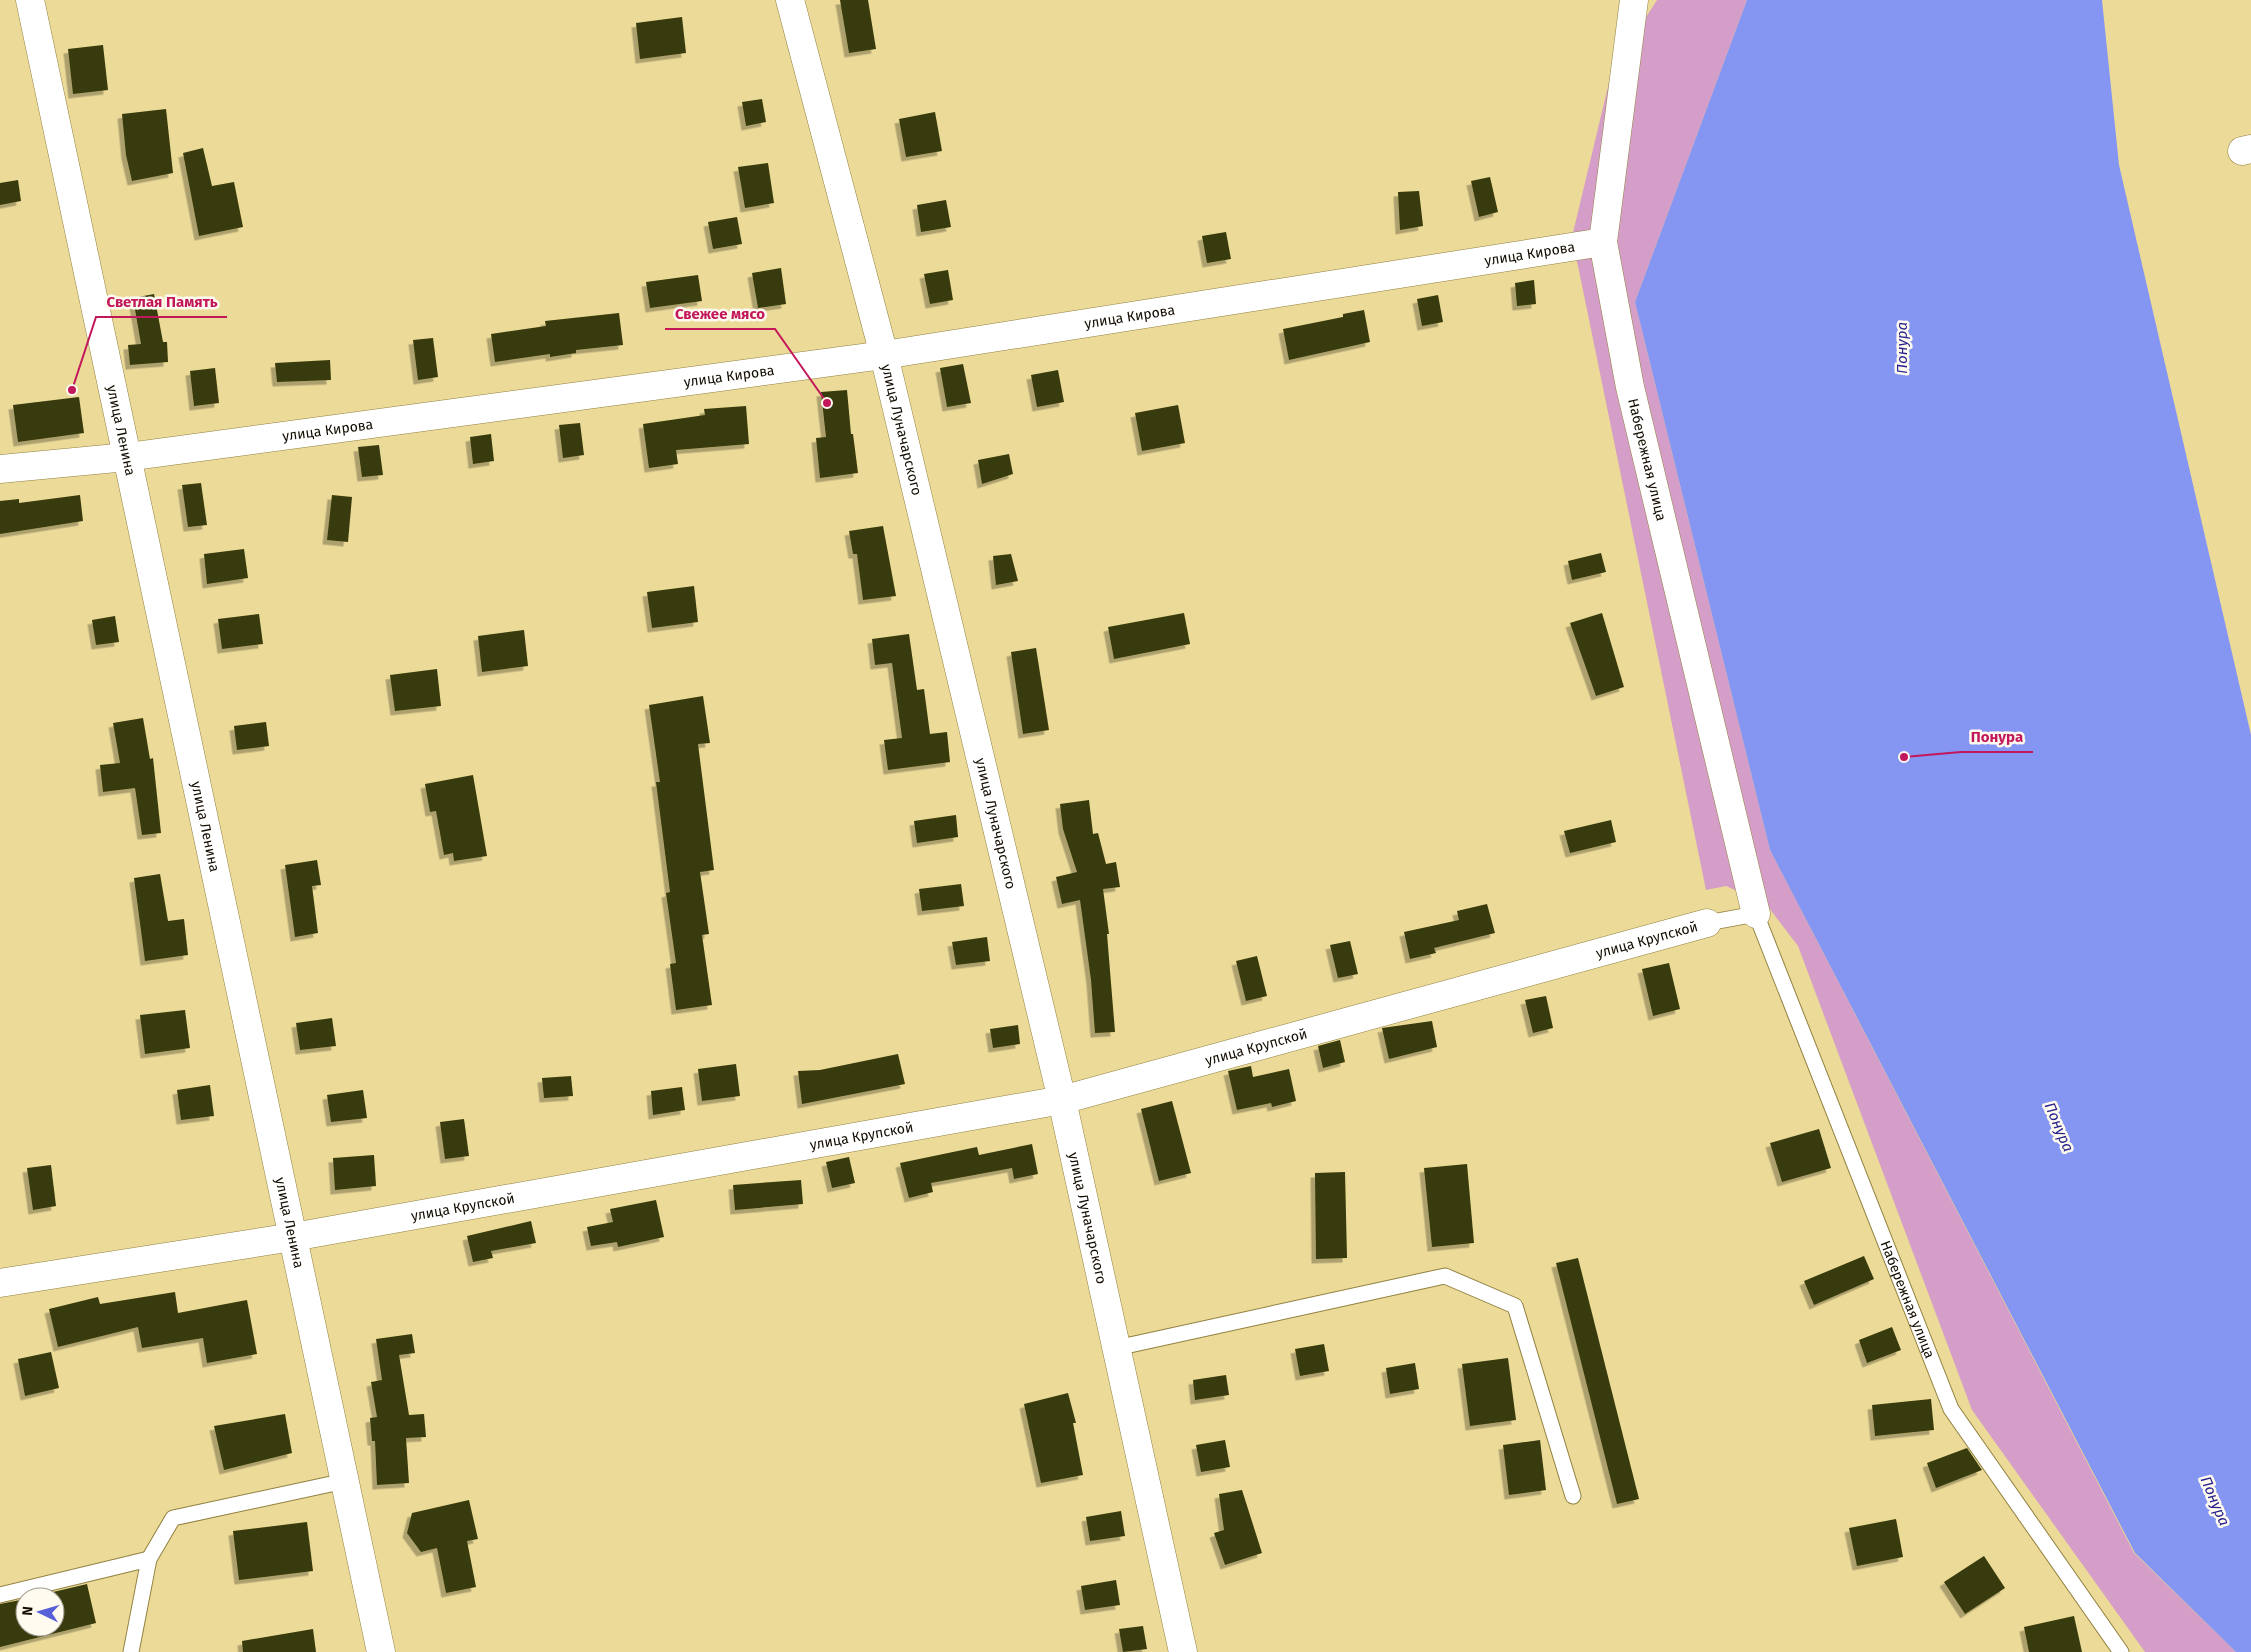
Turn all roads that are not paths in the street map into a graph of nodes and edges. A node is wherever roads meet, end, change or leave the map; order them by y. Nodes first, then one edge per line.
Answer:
1 (30, 0) edge
2 (790, 0) edge
3 (1634, 0) edge
4 (1603, 242) junction
5 (884, 355) junction
6 (127, 457) junction
7 (0, 469) edge
8 (1756, 914) junction
9 (1707, 923) joint
10 (1062, 1100) junction
11 (293, 1237) junction
12 (0, 1283) edge
13 (1116, 1348) junction
14 (345, 1481) junction
15 (1573, 1496) dead end
16 (149, 1559) junction
17 (0, 1595) edge
18 (131, 1652) edge
19 (381, 1652) edge
20 (1182, 1652) edge
21 (2121, 1652) edge

1 - 6 street, улица Ленина
2 - 5 street, улица Луначарского
3 - 4 street, Набережная улица
4 - 5 street, улица Кирова
4 - 8 street, Набережная улица
5 - 6 street, улица Кирова
5 - 10 street, улица Луначарского
6 - 7 street, улица Кирова
6 - 11 street, улица Ленина
8 - 9 lane
8 - 21 lane, Набережная улица
9 - 10 street, улица Крупской
10 - 11 street, улица Крупской
10 - 13 street, улица Луначарского
11 - 12 street, улица Крупской
11 - 14 street, улица Ленина
13 - 15 lane
13 - 20 street, улица Луначарского
14 - 16 lane
14 - 19 street, улица Ленина
16 - 17 lane
16 - 18 lane

